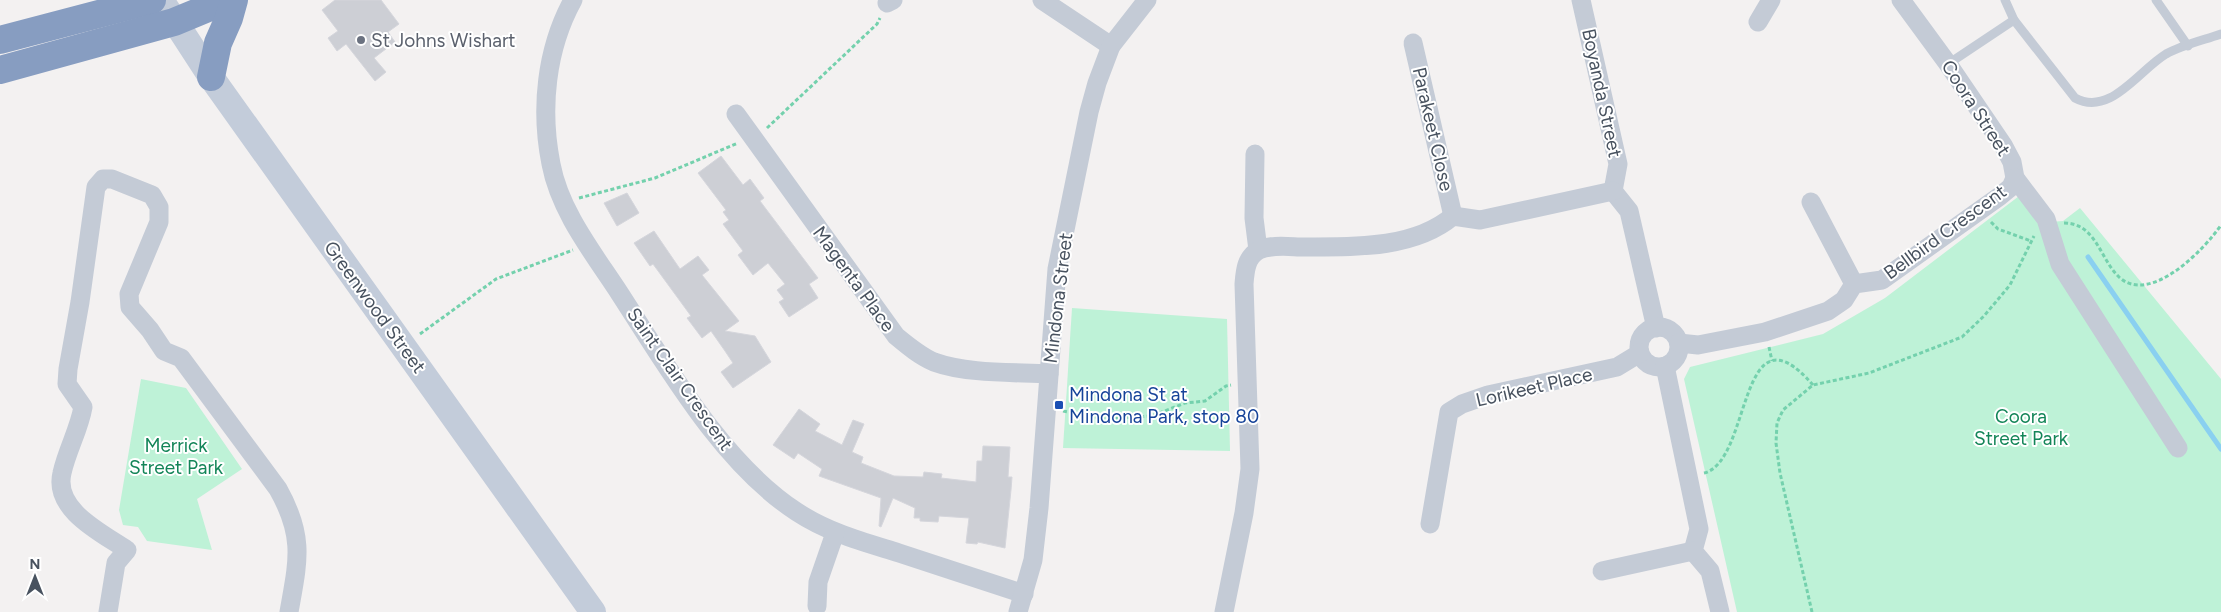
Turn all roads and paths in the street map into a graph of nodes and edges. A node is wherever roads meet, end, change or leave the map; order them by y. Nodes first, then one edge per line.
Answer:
1 (152, 0) edge
2 (227, 0) edge
3 (234, 0) edge
4 (573, 0) edge
5 (1042, 0) edge
6 (1147, 0) edge
7 (1581, 0) edge
8 (1771, 0) edge
9 (1901, 0) edge
10 (2005, 0) edge
11 (2156, 0) edge
12 (890, 2) edge
13 (167, 11) edge
14 (2014, 20) junction
15 (1758, 22) dead end
16 (2221, 34) edge
17 (0, 40) edge
18 (1414, 43) dead end
19 (1111, 46) junction
20 (2188, 46) junction
21 (1948, 64) junction
22 (0, 70) edge
23 (211, 77) junction
24 (736, 114) dead end
25 (754, 140) junction
26 (1255, 154) dead end
27 (2016, 178) junction
28 (1613, 191) junction
29 (564, 202) junction
30 (1811, 202) dead end
31 (1982, 210) junction
32 (1453, 216) junction
33 (2052, 223) junction
34 (2221, 225) edge
35 (2031, 241) junction
36 (588, 244) junction
37 (1258, 250) junction
38 (1854, 284) junction
39 (1656, 328) junction
40 (416, 336) dead end
41 (1679, 343) junction
42 (1640, 352) junction
43 (1665, 366) junction
44 (1049, 374) junction
45 (1246, 384) junction
46 (1813, 385) junction
47 (1062, 411) dead end
48 (2178, 448) dead end
49 (1689, 477) junction
50 (1430, 524) dead end
51 (835, 532) junction
52 (1694, 551) junction
53 (1602, 571) dead end
54 (1024, 594) junction
55 (817, 606) dead end
56 (588, 610) edge
57 (108, 612) edge
58 (289, 612) edge
59 (1018, 612) edge
60 (1224, 612) edge
61 (1720, 612) edge
62 (1812, 612) edge

1 - 17 highway
2 - 13 highway
3 - 23 highway
4 - 29 street, Saint Clair Crescent
5 - 19 street
6 - 19 street, Mindona Street
7 - 28 street, Boyanda Street
8 - 15 street
9 - 21 street, Coora Street
10 - 14 lane
11 - 20 lane
12 - 25 path
13 - 22 highway
13 - 23 street, Greenwood Street
14 - 20 lane
14 - 21 lane
16 - 20 lane
18 - 32 street, Parakeet Close
19 - 44 street, Mindona Street
21 - 27 street, Coora Street
23 - 56 street, Greenwood Street
24 - 25 street, Magenta Place
25 - 29 path
25 - 44 street, Magenta Place
26 - 37 street
27 - 31 street, Bellbird Crescent
27 - 33 street, Coora Street
28 - 32 street
28 - 39 street
29 - 36 street, Saint Clair Crescent
30 - 38 street
31 - 35 path
31 - 38 street, Bellbird Crescent
32 - 37 street
33 - 34 path
33 - 35 path
33 - 48 street, Coora Street
35 - 46 path
36 - 40 path
36 - 51 street, Saint Clair Crescent
37 - 45 street
38 - 41 street
39 - 41 street
39 - 42 street
41 - 43 street
42 - 43 street
42 - 50 street, Lorikeet Place
43 - 49 street
44 - 54 street, Mindona Street
45 - 47 path
45 - 60 street
46 - 49 path
46 - 62 path
49 - 52 street
51 - 54 street, Saint Clair Crescent
51 - 55 street
52 - 53 street
52 - 61 street
54 - 59 street, Mindona Street
57 - 58 street

